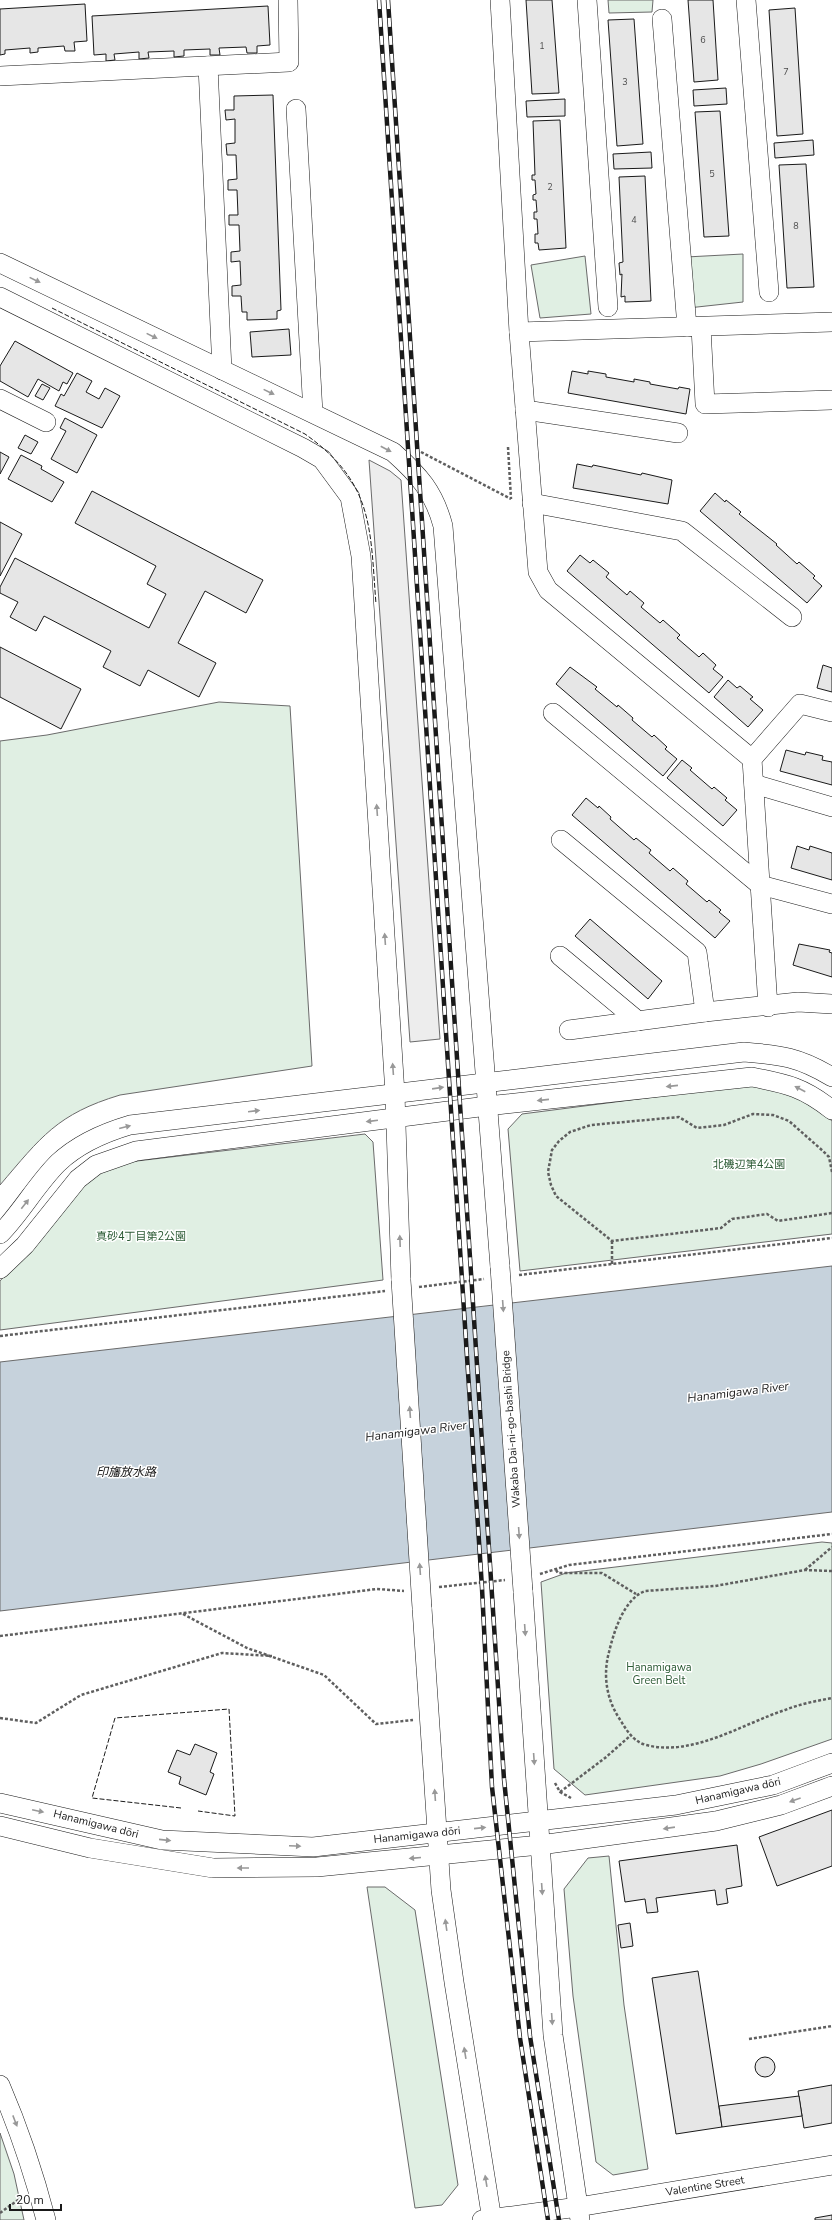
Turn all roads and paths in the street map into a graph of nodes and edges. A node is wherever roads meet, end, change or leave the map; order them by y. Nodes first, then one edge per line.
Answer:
1 (288, 0) edge
2 (500, 0) edge
3 (587, 0) edge
4 (746, 0) edge
5 (662, 20) dead end
6 (208, 66) junction
7 (0, 76) edge
8 (296, 109) dead end
9 (2, 268) edge
10 (769, 292) dead end
11 (0, 296) edge
12 (608, 307) dead end
13 (832, 322) edge
14 (694, 327) junction
15 (519, 332) junction
16 (222, 370) junction
17 (0, 399) edge
18 (832, 400) edge
19 (525, 410) junction
20 (313, 414) junction
21 (46, 422) dead end
22 (678, 434) dead end
23 (416, 450) dead end
24 (511, 499) dead end
25 (532, 504) junction
26 (792, 617) dead end
27 (832, 712) edge
28 (553, 713) dead end
29 (752, 759) junction
30 (754, 784) junction
31 (832, 807) edge
32 (561, 840) dead end
33 (760, 885) junction
34 (832, 904) edge
35 (560, 956) dead end
36 (832, 1004) edge
37 (768, 1007) junction
38 (705, 1012) junction
39 (638, 1021) junction
40 (569, 1030) dead end
41 (832, 1077) edge
42 (484, 1082) junction
43 (395, 1094) junction
44 (487, 1106) junction
45 (832, 1110) edge
46 (395, 1118) junction
47 (832, 1172) edge
48 (832, 1213) edge
49 (0, 1234) edge
50 (612, 1241) junction
51 (612, 1264) dead end
52 (0, 1269) edge
53 (832, 1547) edge
54 (556, 1570) dead end
55 (805, 1570) junction
56 (832, 1571) edge
57 (636, 1594) junction
58 (182, 1613) dead end
59 (272, 1656) junction
60 (832, 1698) edge
61 (0, 1718) edge
62 (416, 1720) dead end
63 (630, 1736) junction
64 (832, 1763) edge
65 (554, 1782) dead end
66 (832, 1786) edge
67 (560, 1792) junction
68 (577, 1801) dead end
69 (0, 1803) edge
70 (539, 1822) junction
71 (0, 1826) edge
72 (437, 1833) junction
73 (540, 1845) junction
74 (438, 1856) junction
75 (832, 2026) edge
76 (749, 2039) dead end
77 (0, 2085) edge
78 (832, 2165) edge
79 (26, 2195) dead end
80 (0, 2213) edge
81 (579, 2213) edge
82 (46, 2220) edge
83 (489, 2220) edge

1 - 6 street
2 - 15 street
3 - 12 street
4 - 10 street
5 - 14 street
6 - 7 street
6 - 16 street
8 - 20 street
9 -> 16 street, Wakaba Dai-ni-go-bashi Bridge
43 -> 11 street
13 - 14 street
14 - 15 street
14 - 18 street
15 - 19 street
16 -> 20 street, Wakaba Dai-ni-go-bashi Bridge
17 - 21 street
19 - 22 street
19 - 25 street
20 -> 42 street, Wakaba Dai-ni-go-bashi Bridge
23 - 24 path
25 - 26 street
25 - 29 street
27 - 29 street
28 - 33 street
29 - 30 street
30 - 31 street
30 - 33 street
32 - 38 street
33 - 34 street
33 - 37 street
35 - 39 street
36 - 37 street
37 - 38 street
38 - 39 street
39 - 40 street
41 - 42 street
43 -> 42 street
42 - 44 street, Wakaba Dai-ni-go-bashi Bridge
43 - 46 street
49 -> 43 street
45 -> 44 street
44 - 46 street
44 -> 70 street, Wakaba Dai-ni-go-bashi Bridge, bridge
46 -> 52 street
72 -> 46 street, bridge
47 - 50 path
48 - 50 path
50 - 51 path
53 - 55 path
54 - 57 path
55 - 56 path
55 - 57 path
57 - 63 path
58 - 59 path
59 - 61 path
59 - 62 path
60 - 63 path
63 - 67 path
64 - 70 street, Hanamigawa dōri
65 - 67 path
66 -> 73 street, Hanamigawa dōri
67 - 68 path
69 -> 72 street, Hanamigawa dōri
72 -> 70 street, Hanamigawa dōri
70 - 73 street, Wakaba Dai-ni-go-bashi Bridge
74 -> 71 street, Hanamigawa dōri
72 - 74 street
73 - 74 street, Hanamigawa dōri
73 -> 81 street, Wakaba Dai-ni-go-bashi Bridge
83 -> 74 street
75 - 76 path
77 -> 82 street
78 - 81 street, Valentine Street
79 - 80 path
81 - 83 street, Valentine Street

